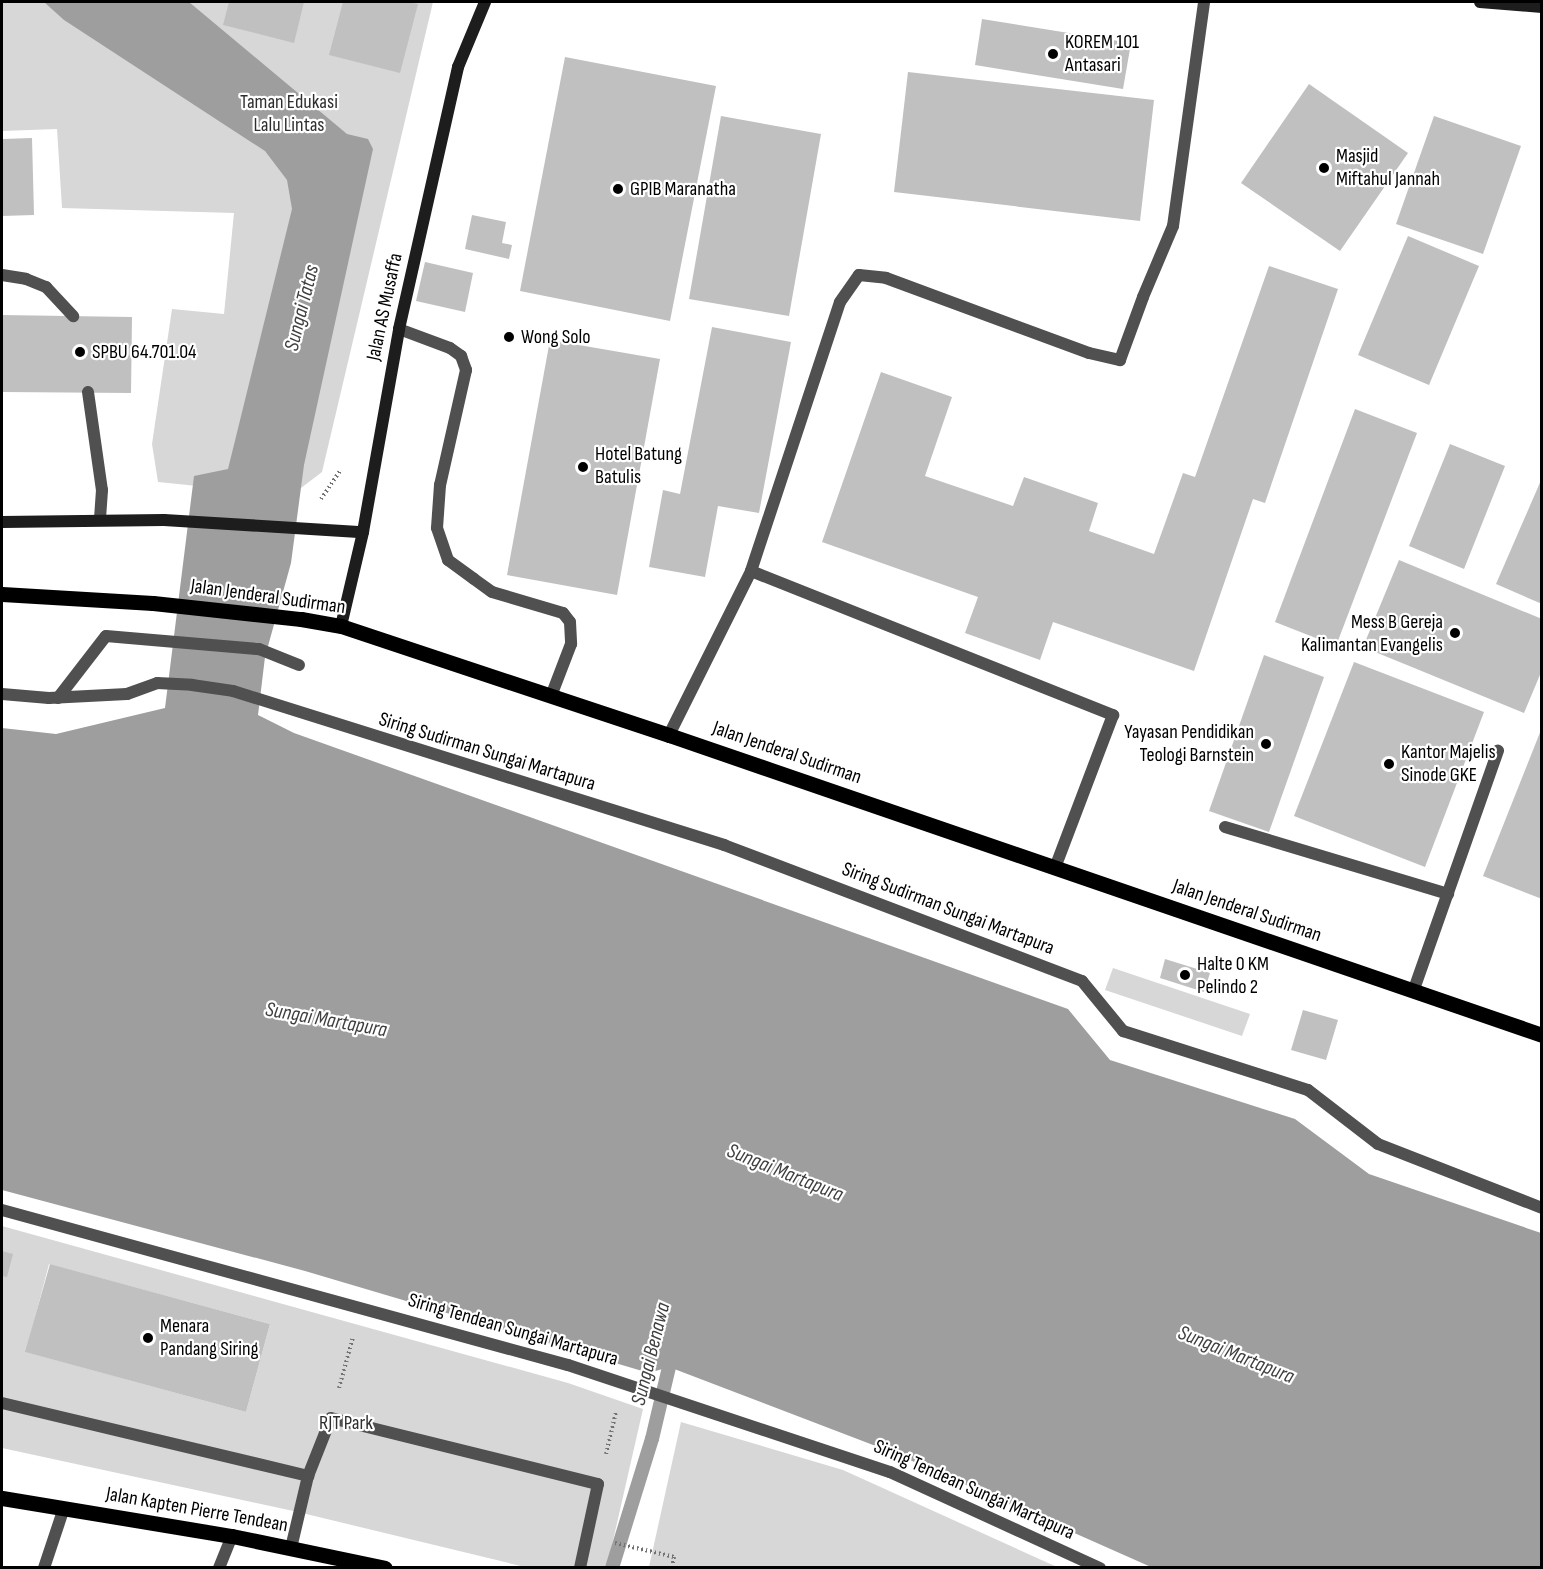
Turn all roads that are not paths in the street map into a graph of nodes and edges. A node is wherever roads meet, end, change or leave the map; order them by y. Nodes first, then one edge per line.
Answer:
1 (485, 2) edge
2 (1204, 2) edge
3 (1480, 2) edge
4 (1542, 7) edge
5 (2, 275) edge
6 (73, 316) dead end
7 (399, 329) junction
8 (88, 392) dead end
9 (100, 519) junction
10 (2, 522) edge
11 (363, 532) junction
12 (751, 571) junction
13 (2, 594) edge
14 (341, 626) junction
15 (299, 665) dead end
16 (2, 694) edge
17 (551, 696) junction
18 (58, 698) junction
19 (669, 735) junction
20 (1498, 751) dead end
21 (1225, 827) dead end
22 (1055, 868) junction
23 (1448, 894) junction
24 (1413, 992) junction
25 (1542, 1035) edge
26 (1542, 1208) edge
27 (2, 1210) edge
28 (2, 1402) edge
29 (308, 1476) junction
30 (2, 1498) edge
31 (64, 1508) junction
32 (232, 1536) junction
33 (291, 1548) junction
34 (383, 1567) edge
35 (44, 1568) edge
36 (219, 1568) edge
37 (580, 1568) edge
38 (1100, 1568) edge

1 - 7 main road, Jalan AS Musaffa
2 - 12 street
3 - 4 main road
5 - 6 street
7 - 11 main road, Jalan AS Musaffa
7 - 17 street
8 - 9 street
9 - 10 main road
9 - 11 main road
11 - 14 main road, Jalan AS Musaffa
12 - 19 street
12 - 22 street
13 - 14 main road, Jalan Jenderal Sudirman
14 - 17 main road, Jalan Jenderal Sudirman
15 - 18 street
16 - 18 street
17 - 19 main road, Jalan Jenderal Sudirman
18 - 26 street, Siring Sudirman Sungai Martapura
19 - 22 main road, Jalan Jenderal Sudirman
20 - 23 street
21 - 23 street
22 - 24 main road, Jalan Jenderal Sudirman
23 - 24 street
24 - 25 main road, Jalan Jenderal Sudirman
27 - 38 street, Siring Tendean Sungai Martapura
28 - 29 street
29 - 33 street
29 - 37 street
30 - 31 main road, Jalan Kapten Pierre Tendean
31 - 32 main road, Jalan Kapten Pierre Tendean
31 - 35 street
32 - 33 main road, Jalan Kapten Pierre Tendean
32 - 36 street
33 - 34 main road, Jalan Kapten Pierre Tendean

